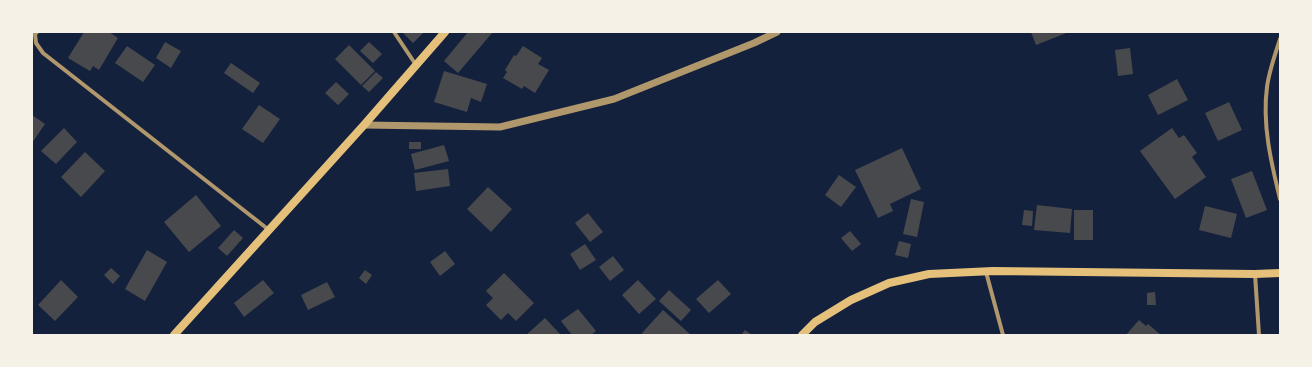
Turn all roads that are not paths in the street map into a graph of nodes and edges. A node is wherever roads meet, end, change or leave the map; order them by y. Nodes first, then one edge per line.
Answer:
1 (37, 32) edge
2 (394, 32) edge
3 (445, 32) edge
4 (777, 32) edge
5 (1280, 39) edge
6 (417, 65) junction
7 (364, 125) junction
8 (1280, 199) edge
9 (269, 230) junction
10 (986, 272) junction
11 (1280, 273) edge
12 (1254, 274) junction
13 (174, 335) edge
14 (802, 335) edge
15 (1003, 335) edge
16 (1259, 335) edge

1 - 9 street
2 - 6 street
3 - 6 main road
4 - 7 street
5 - 8 street
6 - 7 main road
7 - 9 main road
9 - 13 main road
10 - 12 main road
10 - 14 main road
10 - 15 street
11 - 12 main road
12 - 16 street

